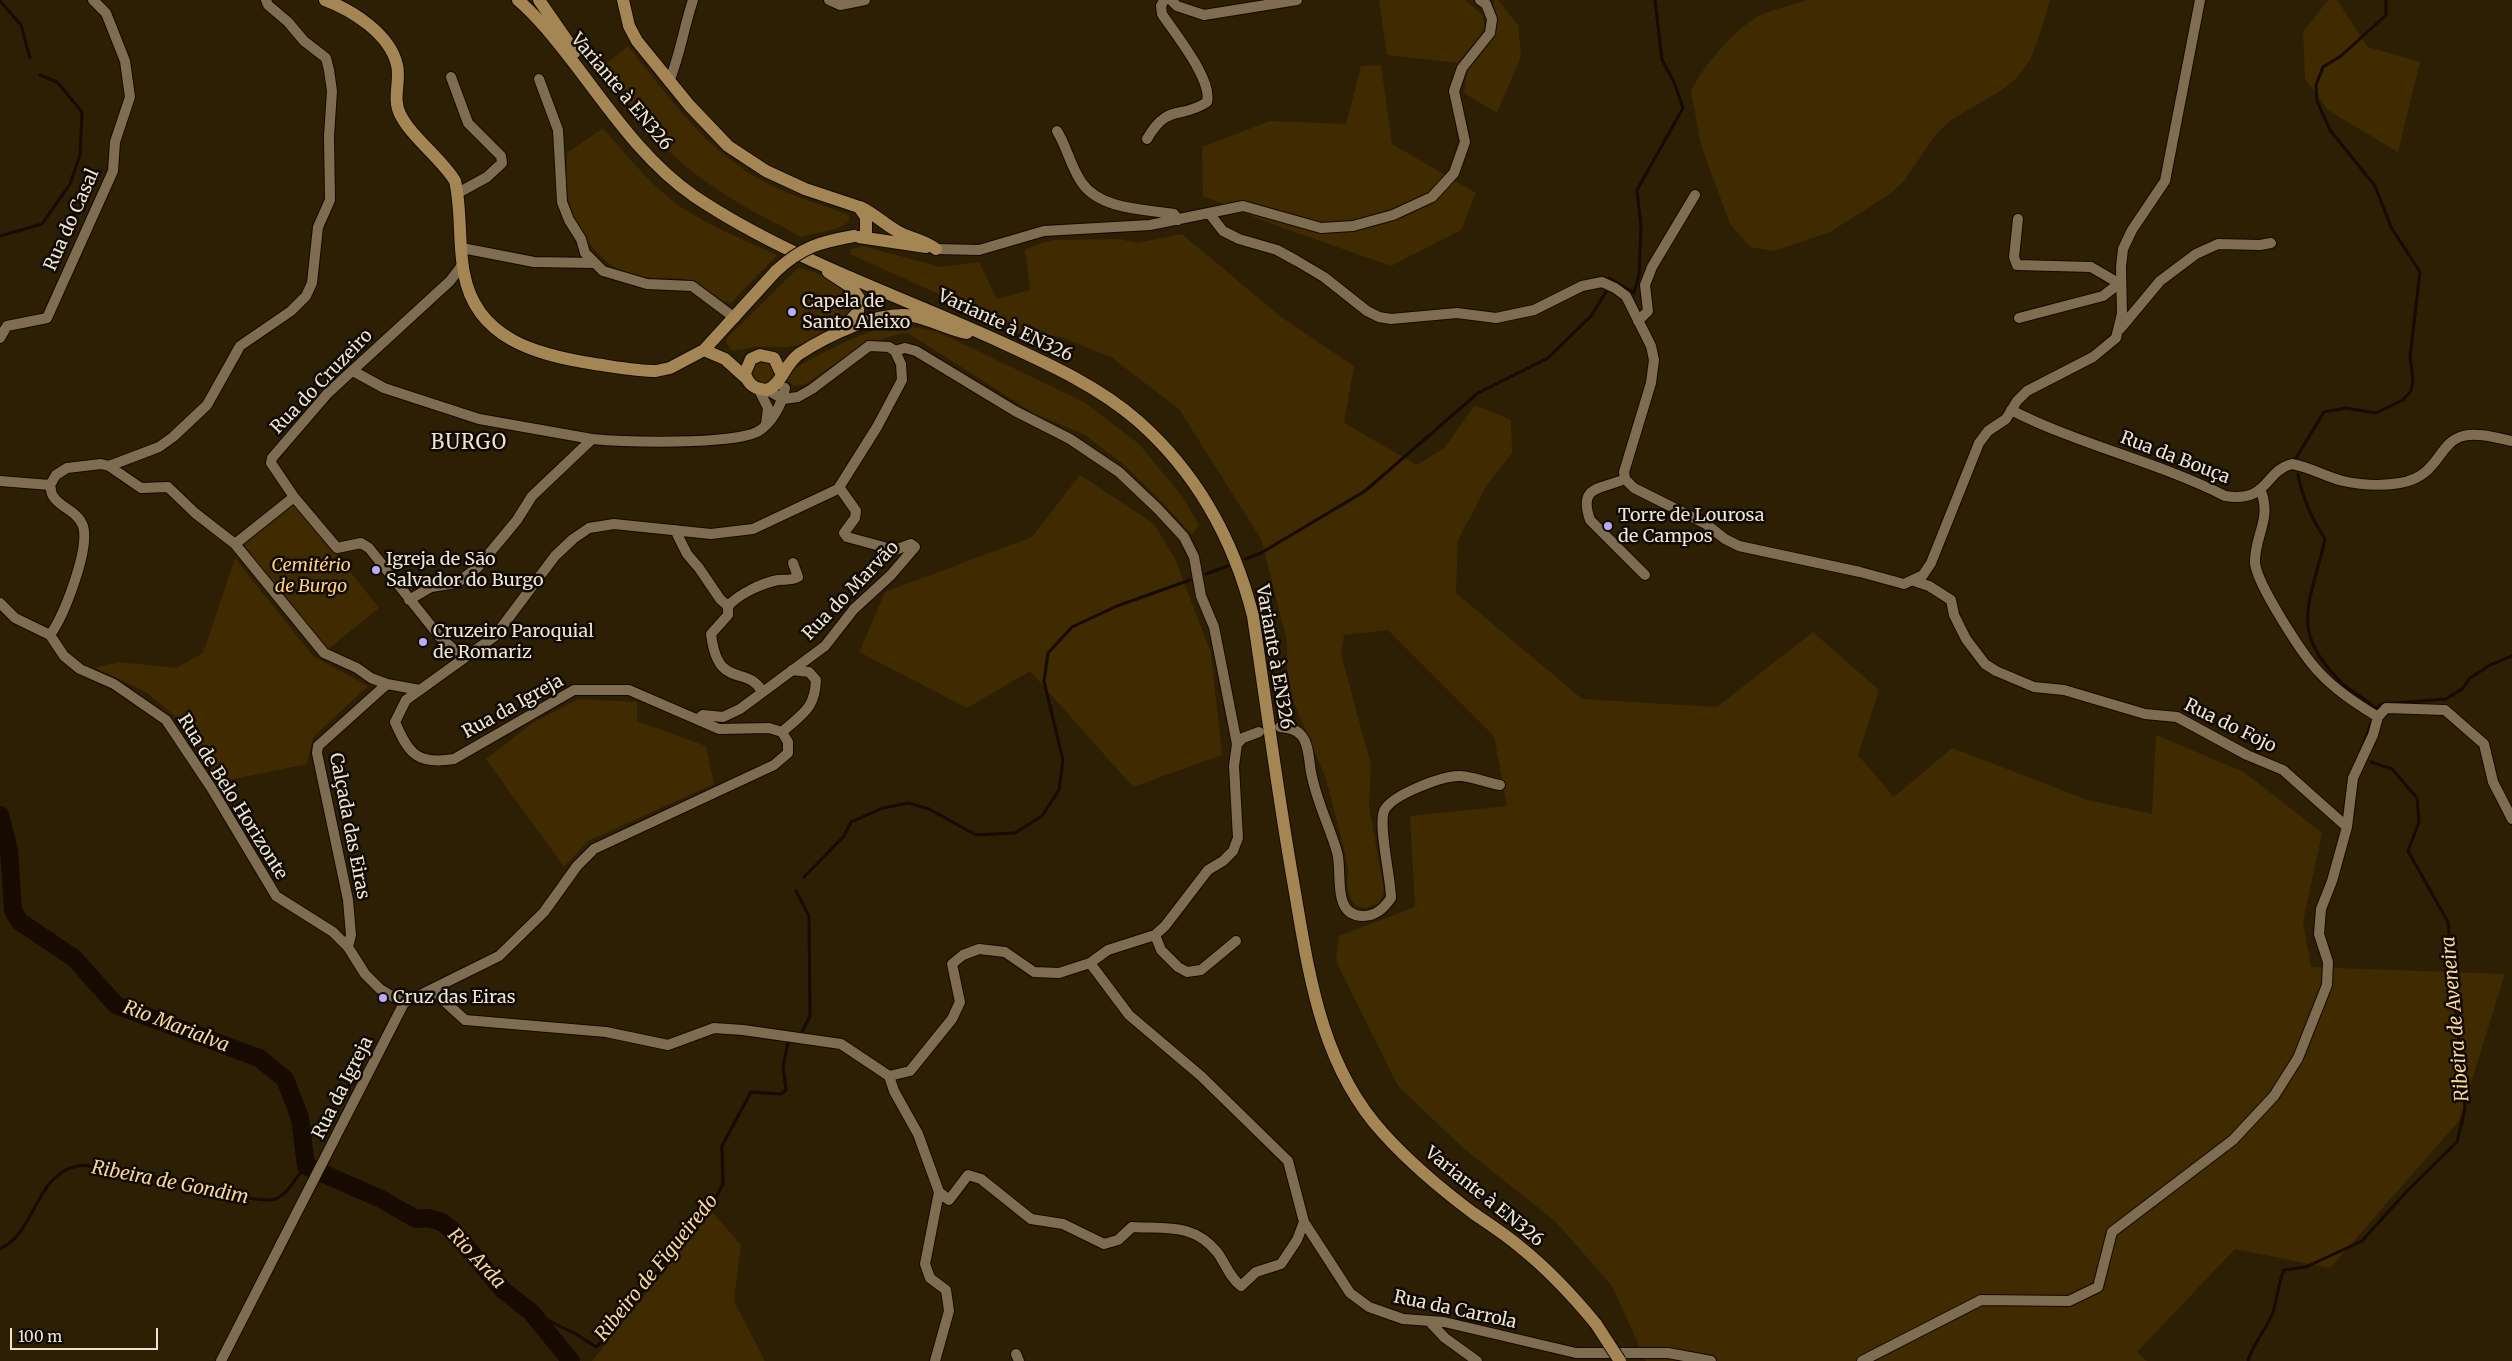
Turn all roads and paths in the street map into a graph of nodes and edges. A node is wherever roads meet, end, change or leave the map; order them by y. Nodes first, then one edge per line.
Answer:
1 (93, 0) edge
2 (266, 0) edge
3 (325, 0) edge
4 (518, 0) edge
5 (539, 0) edge
6 (623, 0) edge
7 (693, 0) edge
8 (829, 0) edge
9 (865, 0) edge
10 (1164, 0) edge
11 (1171, 0) edge
12 (1297, 0) edge
13 (1480, 0) edge
14 (2200, 0) edge
15 (451, 77) dead end
16 (539, 79) dead end
17 (669, 82) junction
18 (621, 126) junction
19 (1057, 131) dead end
20 (1147, 139) dead end
21 (458, 193) junction
22 (1695, 194) dead end
23 (860, 207) junction
24 (1209, 213) junction
25 (2018, 219) dead end
26 (1178, 220) junction
27 (860, 237) junction
28 (2271, 243) dead end
29 (462, 248) junction
30 (936, 249) junction
31 (810, 258) junction
32 (593, 263) junction
33 (463, 264) junction
34 (2121, 282) junction
35 (734, 318) junction
36 (2019, 318) dead end
37 (1638, 321) junction
38 (2119, 330) junction
39 (989, 336) junction
40 (0, 338) edge
41 (832, 338) junction
42 (704, 350) junction
43 (895, 351) junction
44 (801, 353) junction
45 (770, 356) junction
46 (725, 359) junction
47 (751, 359) junction
48 (352, 371) junction
49 (746, 378) junction
50 (782, 381) junction
51 (763, 390) junction
52 (804, 394) junction
53 (783, 400) junction
54 (2011, 410) junction
55 (766, 425) junction
56 (592, 440) junction
57 (2512, 442) edge
58 (109, 466) junction
59 (1625, 479) junction
60 (0, 481) edge
61 (50, 485) junction
62 (839, 487) junction
63 (2260, 489) junction
64 (294, 497) junction
65 (676, 530) junction
66 (235, 544) junction
67 (793, 563) dead end
68 (1645, 575) dead end
69 (1914, 581) junction
70 (409, 600) junction
71 (0, 603) edge
72 (728, 606) junction
73 (50, 635) junction
74 (468, 655) junction
75 (792, 670) junction
76 (387, 684) junction
77 (420, 690) junction
78 (762, 692) junction
79 (2378, 717) junction
80 (698, 720) junction
81 (1280, 727) dead end
82 (782, 732) junction
83 (1260, 732) dead end
84 (1237, 744) junction
85 (1500, 785) dead end
86 (2512, 819) edge
87 (2347, 826) junction
88 (1154, 935) junction
89 (1236, 940) dead end
90 (348, 948) junction
91 (1090, 963) junction
92 (432, 990) junction
93 (404, 1003) junction
94 (889, 1076) junction
95 (939, 1192) junction
96 (1304, 1222) junction
97 (1429, 1321) junction
98 (221, 1361) edge
99 (935, 1361) edge
100 (1477, 1361) edge
101 (1620, 1361) edge
102 (1711, 1361) edge
103 (1862, 1361) edge

1 - 40 street, Rua do Casal
2 - 58 street
3 - 21 main road
4 - 18 main road, Variante à EN326
5 - 18 main road
6 - 17 main road
7 - 17 street
8 - 9 street
10 - 20 street
11 - 12 street
13 - 24 street
14 - 34 street
15 - 21 street
16 - 32 street
17 - 23 main road
18 - 31 main road, Variante à EN326
19 - 26 street
21 - 29 main road
22 - 37 street
23 - 27 main road
23 - 30 main road
24 - 26 street
24 - 37 street
25 - 34 street
26 - 30 street
27 - 30 main road
27 - 35 main road, bridge
28 - 38 street
29 - 32 street
29 - 33 main road
31 - 39 main road, Variante à EN326
31 - 41 main road
32 - 35 street
33 - 42 main road
33 - 48 street, Rua do Cruzeiro
34 - 36 street
34 - 38 street
35 - 42 main road
37 - 59 street
38 - 54 street
39 - 41 main road
39 - 101 main road, Variante à EN326, bridge
41 - 44 main road
42 - 46 main road
43 - 52 street
43 - 62 street
43 - 84 street
44 - 45 main road
44 - 50 main road
45 - 47 main road
45 - 50 main road
46 - 47 main road
46 - 49 main road
47 - 49 main road
48 - 56 street
48 - 64 street, Rua do Cruzeiro
49 - 51 main road
50 - 51 main road
50 - 52 street
50 - 53 street
51 - 53 street
51 - 55 street
52 - 53 street
53 - 55 street
54 - 63 street, Rua da Bouça
54 - 69 street
55 - 56 street
56 - 70 street
57 - 63 street, Rua da Bouça
58 - 61 street
58 - 66 street
59 - 68 street
59 - 69 street
60 - 61 street
61 - 73 street
62 - 65 street, Rua da Igreja
62 - 75 street, Rua do Marvão
63 - 79 street
64 - 66 street
64 - 70 street
65 - 72 street
65 - 74 street, Rua da Igreja
66 - 76 street
67 - 72 street
69 - 87 street, Rua do Fojo
70 - 74 street
71 - 73 street
72 - 78 street
73 - 90 street, Rua de Belo Horizonte
74 - 77 street, Rua da Igreja
75 - 78 street, Rua do Marvão
75 - 82 street
76 - 77 street
76 - 90 street, Calçada das Eiras
77 - 80 street, Rua da Igreja
78 - 80 street, Rua do Marvão
79 - 86 street
79 - 87 street
80 - 82 street, Rua da Igreja
81 - 85 street
82 - 92 street
83 - 84 street
84 - 88 street
87 - 103 street
88 - 89 street
88 - 91 street
90 - 93 street, Rua de Belo Horizonte
91 - 94 street
91 - 96 street, Rua da Carrola
92 - 93 street
92 - 94 street
93 - 98 street, Rua da Igreja
94 - 95 street
95 - 96 street
95 - 99 street
96 - 97 street, Rua da Carrola
97 - 100 street
97 - 102 street, Rua da Carrola

